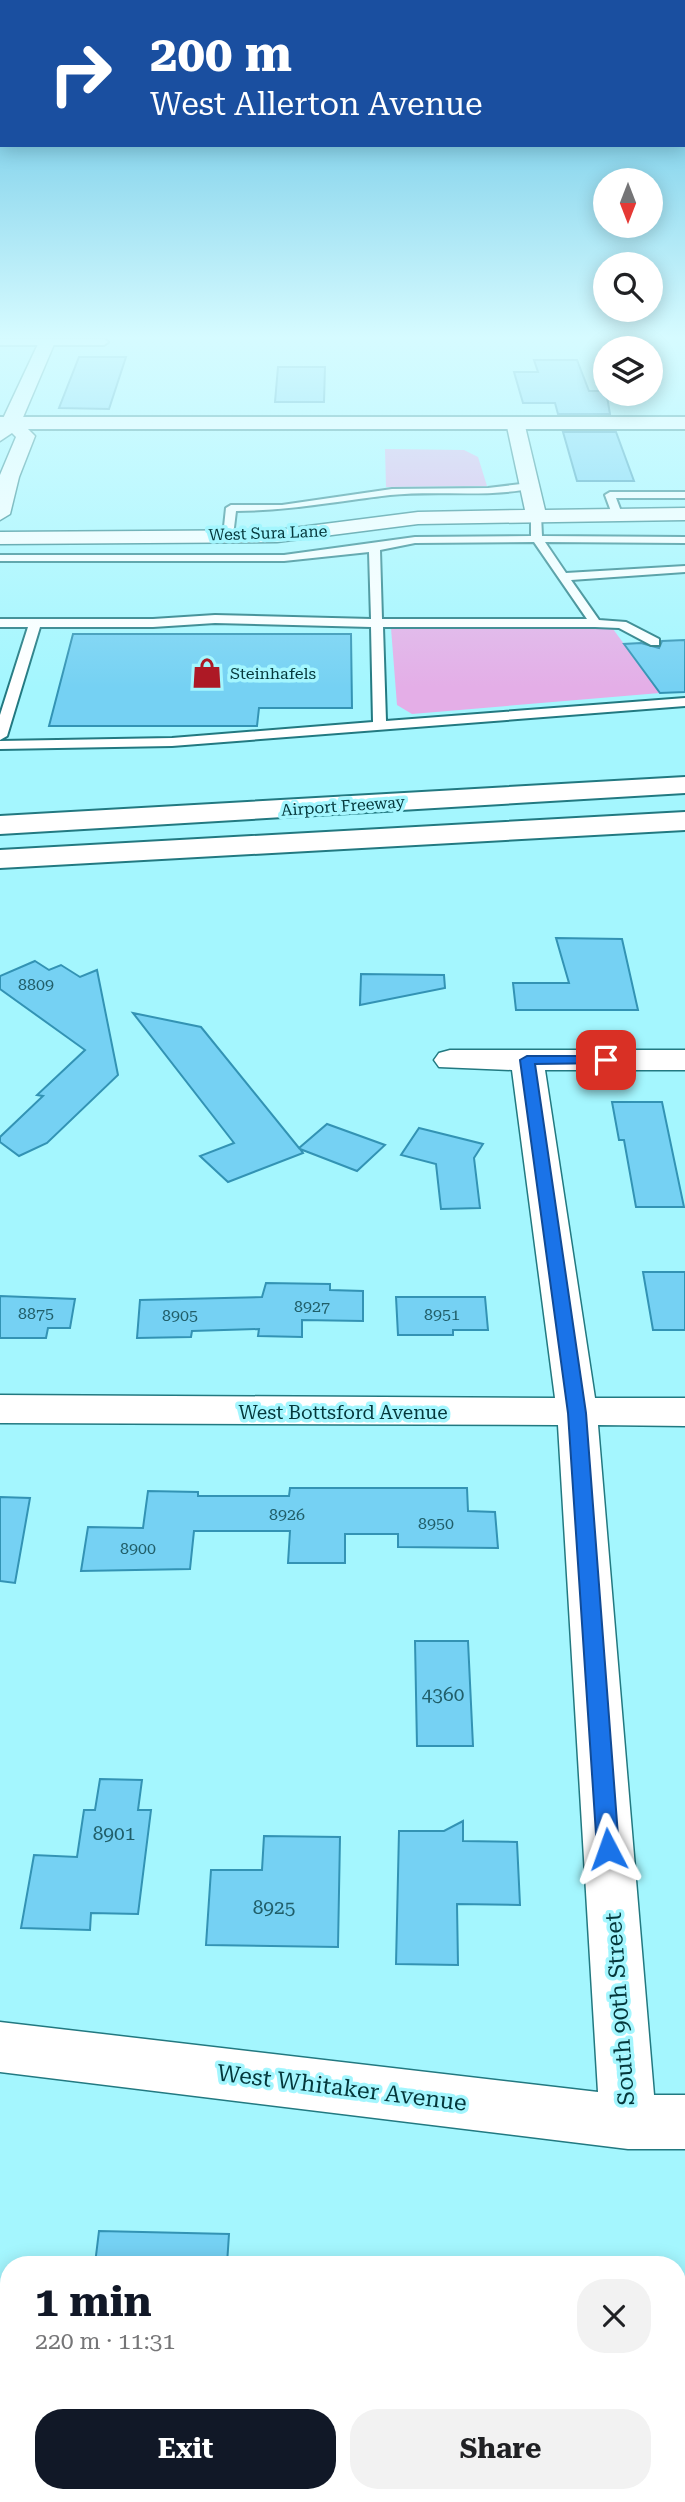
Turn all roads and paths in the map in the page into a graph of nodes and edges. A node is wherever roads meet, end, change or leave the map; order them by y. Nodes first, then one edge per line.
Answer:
1 (9, 455) edge
2 (522, 455) edge
3 (606, 481) dead end
4 (530, 486) junction
5 (685, 495) edge
6 (614, 505) junction
7 (0, 514) edge
8 (685, 514) edge
9 (536, 515) junction
10 (0, 529) edge
11 (228, 532) junction
12 (0, 538) edge
13 (537, 539) junction
14 (685, 540) edge
15 (373, 548) junction
16 (0, 558) edge
17 (685, 569) edge
18 (564, 577) junction
19 (0, 623) edge
20 (35, 623) junction
21 (377, 623) junction
22 (595, 624) junction
23 (655, 642) dead end
24 (685, 702) edge
25 (380, 726) junction
26 (0, 736) edge
27 (0, 745) edge
28 (685, 785) edge
29 (685, 821) edge
30 (0, 825) edge
31 (398, 839) junction
32 (0, 859) edge
33 (0, 875) edge
34 (450, 1060) dead end
35 (527, 1060) junction
36 (685, 1060) edge
37 (0, 1409) edge
38 (685, 1412) edge
39 (577, 1413) junction
40 (0, 2047) edge
41 (628, 2122) junction
42 (685, 2122) edge

1 - 7 street
2 - 4 street
3 - 6 lane
4 - 9 street
4 - 11 lane
5 - 6 lane
6 - 8 street, West Sura Lane
6 - 9 street, West Sura Lane
9 - 11 street, West Sura Lane
9 - 13 lane
10 - 11 street, West Sura Lane
11 - 12 street, West Sura Lane
13 - 14 lane
13 - 15 lane
13 - 18 lane
15 - 16 lane
15 - 21 lane
17 - 18 lane
18 - 22 lane
19 - 20 lane
20 - 21 lane
20 - 26 lane
21 - 22 lane
21 - 25 lane
22 - 23 lane
24 - 25 lane
25 - 27 lane
28 - 30 main road, Airport Freeway
29 - 31 main road, Airport Freeway
31 - 32 main road, Airport Freeway
31 - 33 main road
34 - 35 street
35 - 36 street
35 - 39 street, South 90th Street
37 - 39 street, West Bottsford Avenue
38 - 39 street, West Bottsford Avenue
39 - 41 street, South 90th Street
40 - 41 street, West Whitaker Avenue
41 - 42 street, West Whitaker Avenue

